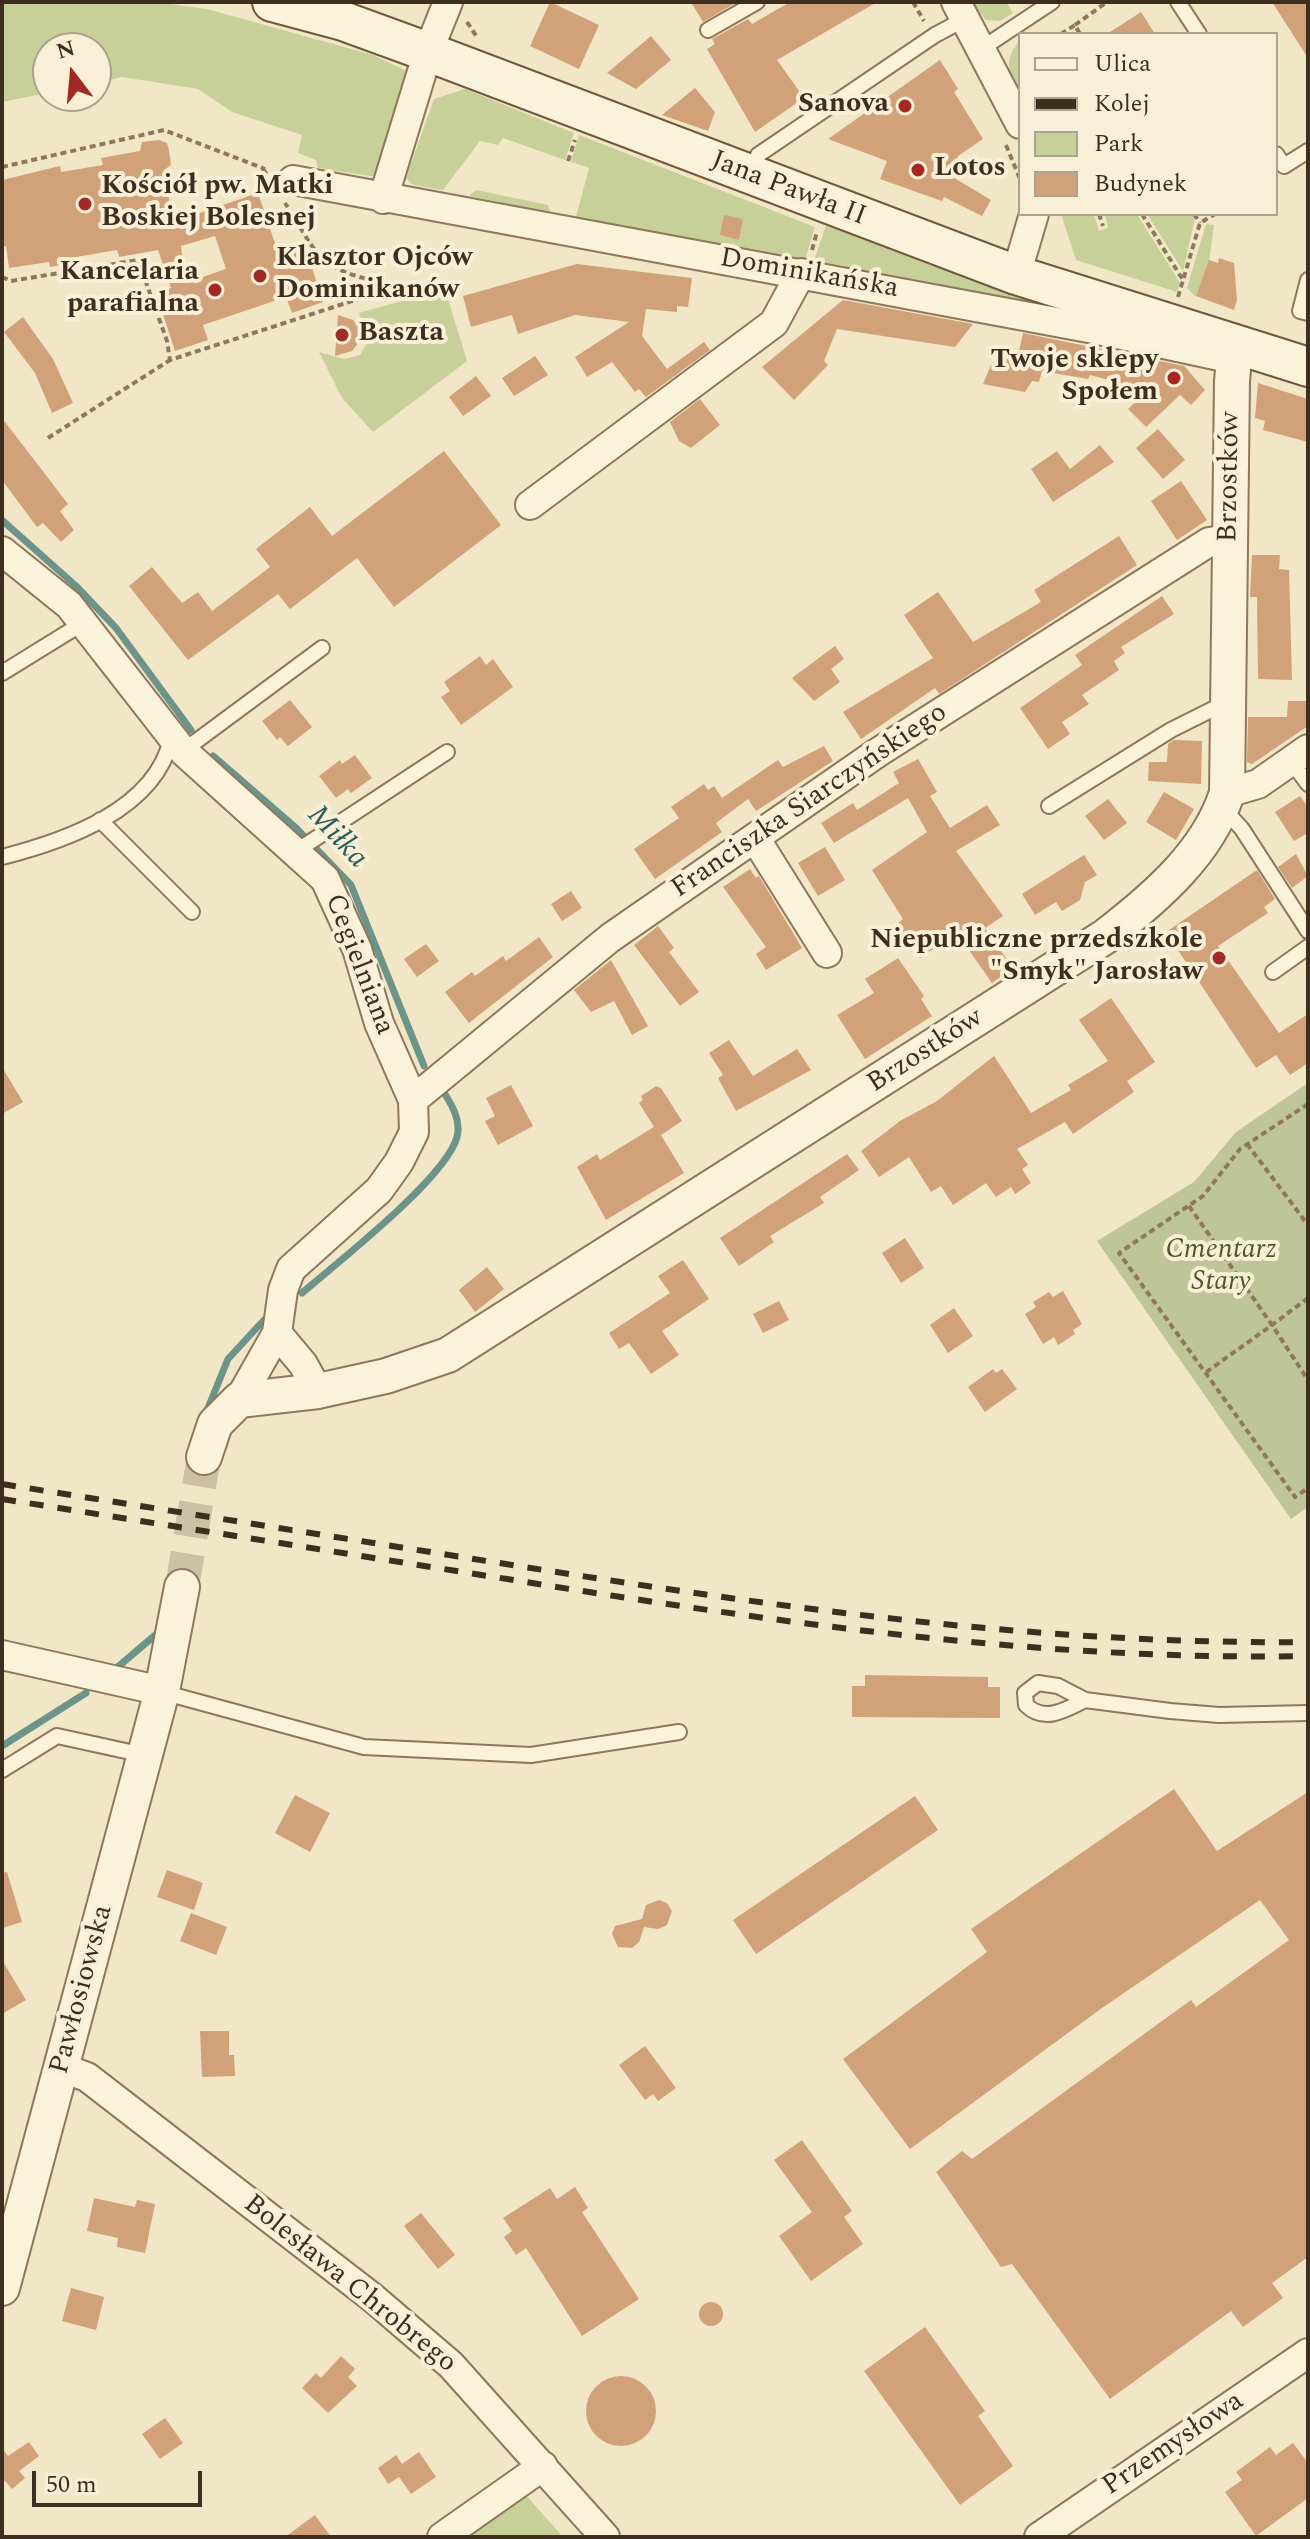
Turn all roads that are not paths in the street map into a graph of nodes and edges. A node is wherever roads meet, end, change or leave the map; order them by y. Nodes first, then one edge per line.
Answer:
1 (272, 2) edge
2 (757, 2) edge
3 (1052, 2) edge
4 (1178, 2) edge
5 (458, 6) edge
6 (960, 11) edge
7 (708, 30) dead end
8 (1198, 32) edge
9 (981, 49) junction
10 (428, 52) junction
11 (1018, 120) edge
12 (1308, 151) edge
13 (1278, 157) edge
14 (749, 176) junction
15 (281, 184) road end
16 (383, 199) junction
17 (1033, 216) edge
18 (805, 269) junction
19 (1016, 275) junction
20 (1308, 280) edge
21 (1308, 313) edge
22 (1238, 352) junction
23 (1308, 367) edge
24 (530, 505) dead end
25 (1229, 539) junction
26 (2, 551) edge
27 (83, 623) junction
28 (322, 648) dead end
29 (2, 673) edge
30 (1229, 701) junction
31 (177, 745) junction
32 (447, 752) dead end
33 (1300, 755) edge
34 (1308, 784) edge
35 (1224, 800) junction
36 (1049, 806) dead end
37 (100, 820) junction
38 (755, 838) junction
39 (305, 846) junction
40 (2, 857) edge
41 (192, 912) dead end
42 (1308, 931) edge
43 (1308, 947) edge
44 (827, 953) dead end
45 (1273, 972) dead end
46 (413, 1100) junction
47 (277, 1333) junction
48 (318, 1391) junction
49 (239, 1400) junction
50 (204, 1457) tunnel mouth
51 (182, 1587) tunnel mouth
52 (2, 1655) edge
53 (162, 1691) junction
54 (1085, 1700) dead end
55 (1308, 1713) edge
56 (679, 1732) dead end
57 (144, 1755) junction
58 (2, 1770) edge
59 (63, 2068) junction
60 (2, 2288) edge
61 (1308, 2353) edge
62 (543, 2466) junction
63 (442, 2537) edge
64 (605, 2537) edge
65 (1039, 2537) edge

1 - 10 main road, Jana Pawła II
2 - 7 lane
3 - 9 lane
4 - 8 lane
5 - 10 street
6 - 9 street
6 - 14 lane
9 - 11 street
10 - 14 main road, Jana Pawła II
10 - 16 street
12 - 13 lane
14 - 19 main road, Jana Pawła II
15 - 16 street, Dominikańska
16 - 18 street, Dominikańska
17 - 19 street
18 - 22 street, Dominikańska
18 - 24 street
19 - 22 main road, Jana Pawła II
20 - 21 lane
22 - 23 main road, Jana Pawła II
22 - 25 street, Brzostków
25 - 30 street, Brzostków
25 - 38 street, Franciszka Siarczyńskiego
26 - 27 street, Cegielniana
27 - 29 lane
27 - 31 street, Cegielniana
28 - 31 lane
30 - 35 street, Brzostków
30 - 36 lane
31 - 37 lane
31 - 39 street, Cegielniana
32 - 39 lane
33 - 34 lane
33 - 35 street
35 - 42 lane
35 - 48 street, Brzostków
37 - 40 lane
37 - 41 lane
38 - 44 street
38 - 46 street, Franciszka Siarczyńskiego
39 - 46 street, Cegielniana
43 - 45 lane
46 - 47 street, Cegielniana
47 - 48 street
47 - 49 street, Cegielniana
48 - 49 street, Brzostków
49 - 50 street
51 - 53 street, Pawłosiowska
52 - 53 street
53 - 56 lane
53 - 57 street, Pawłosiowska
54 - 55 lane
57 - 58 lane
57 - 59 street, Pawłosiowska
59 - 60 street, Pawłosiowska
59 - 62 street, Bolesława Chrobrego
61 - 65 street, Przemysłowa
62 - 63 street
62 - 64 street, Bolesława Chrobrego

